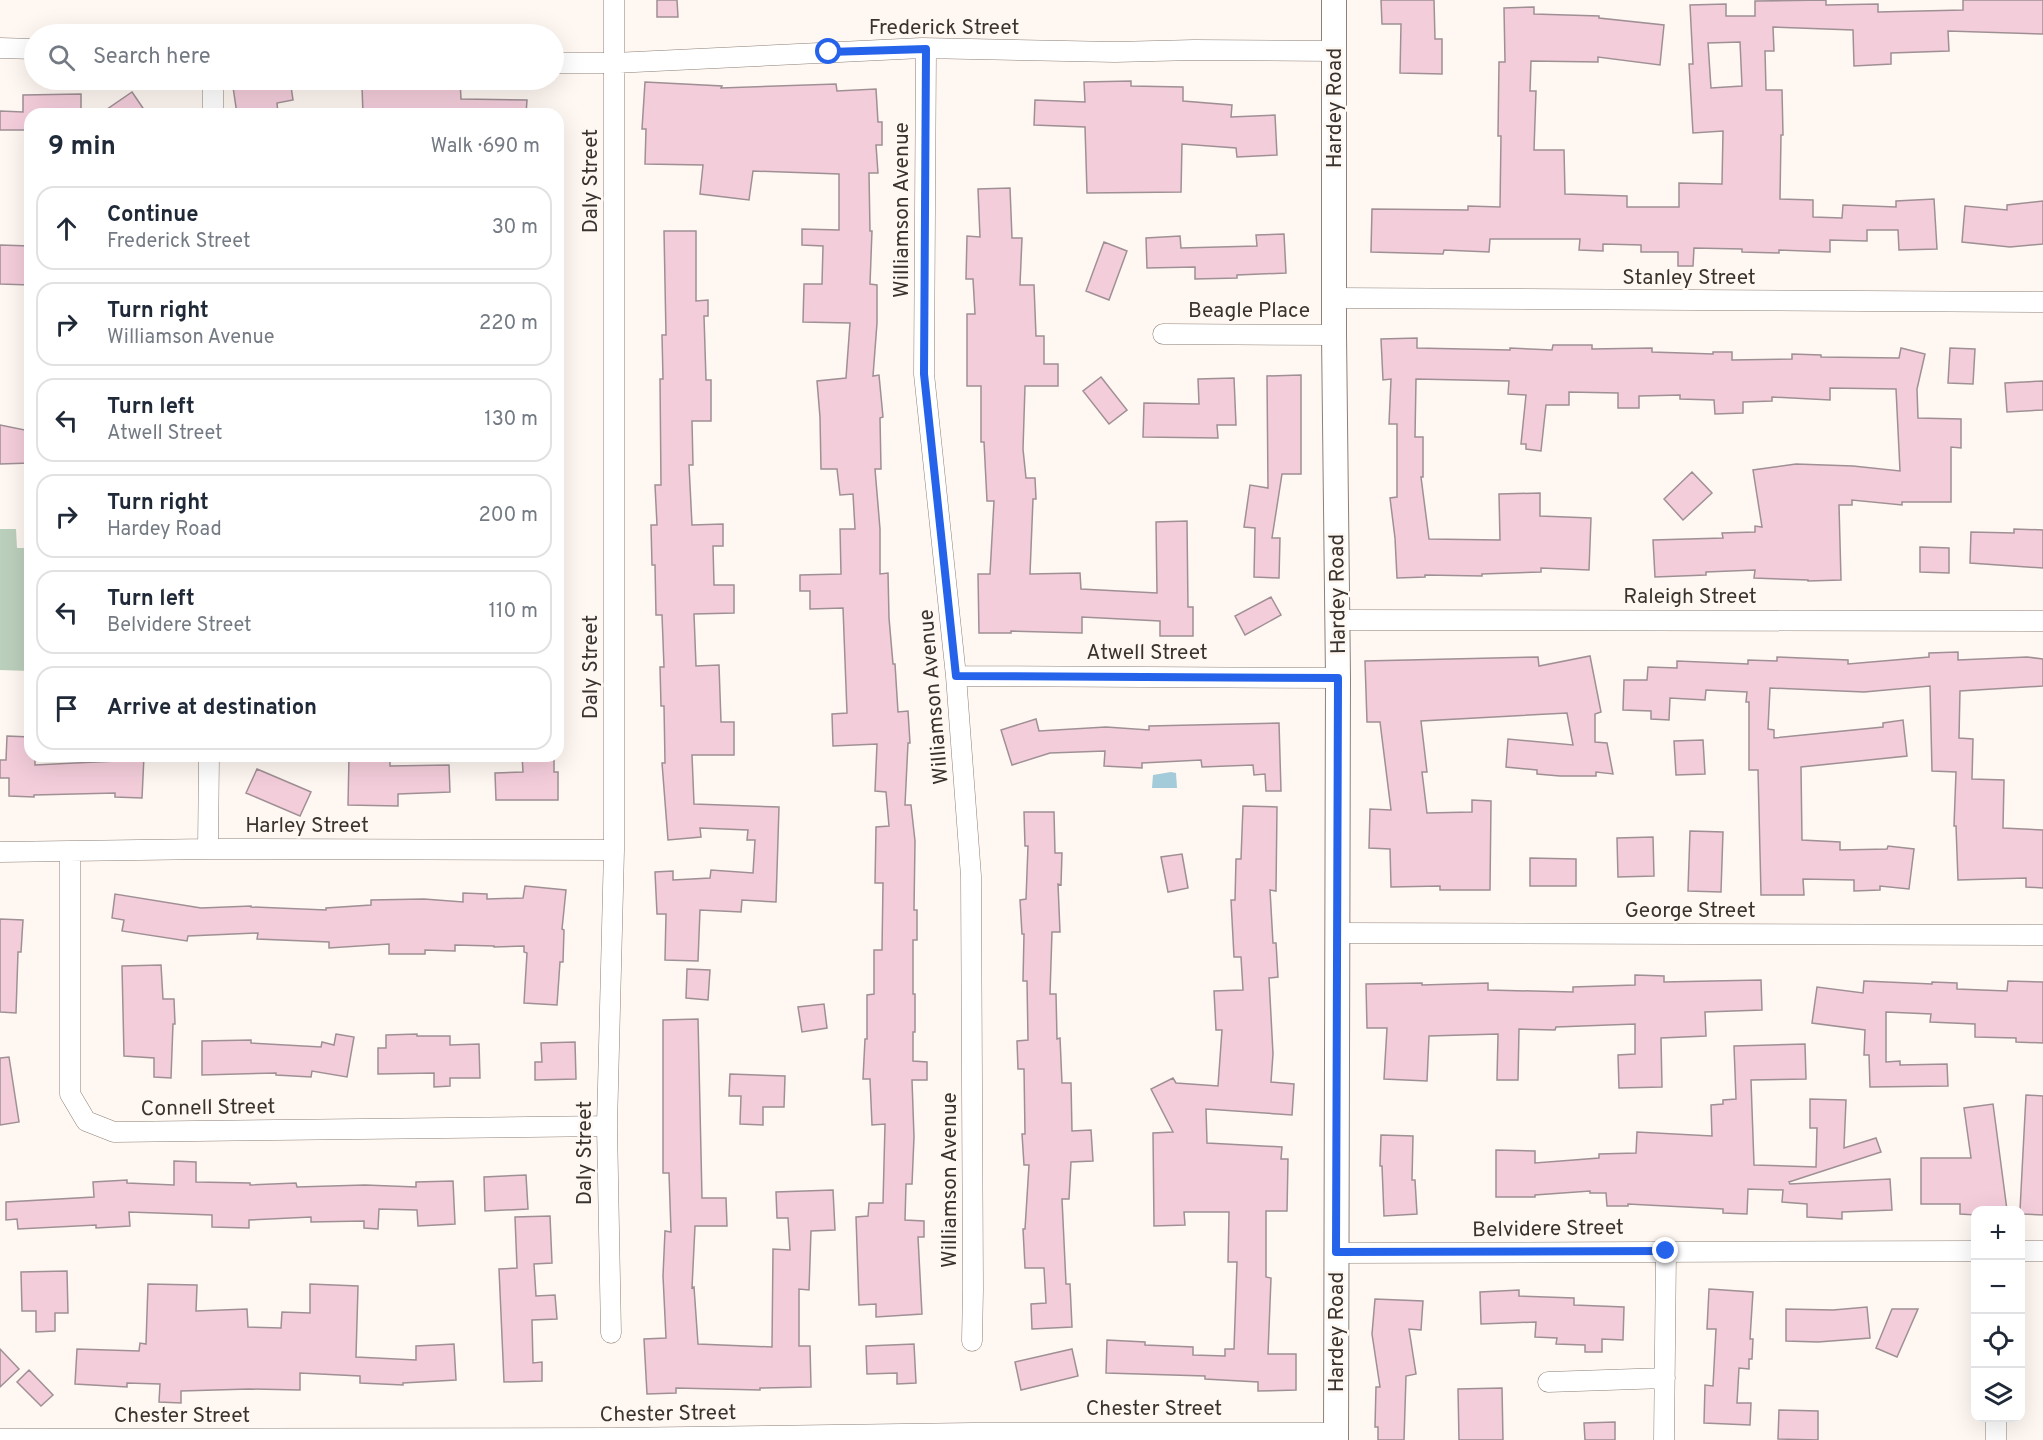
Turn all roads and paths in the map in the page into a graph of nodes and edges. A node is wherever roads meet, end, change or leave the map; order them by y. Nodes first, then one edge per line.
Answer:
1 (614, 0) edge
2 (1334, 0) edge
3 (0, 48) edge
4 (24, 49) edge
5 (926, 49) junction
6 (1334, 51) junction
7 (564, 63) edge
8 (614, 63) junction
9 (213, 90) edge
10 (213, 108) edge
11 (1334, 298) junction
12 (2043, 302) edge
13 (1163, 334) dead end
14 (1334, 335) junction
15 (1337, 621) junction
16 (2043, 621) edge
17 (956, 676) junction
18 (1338, 678) junction
19 (208, 762) edge
20 (208, 849) junction
21 (614, 850) junction
22 (0, 852) edge
23 (70, 852) junction
24 (1337, 933) junction
25 (2043, 935) edge
26 (607, 1126) junction
27 (1666, 1251) junction
28 (1971, 1251) edge
29 (2025, 1251) edge
30 (2043, 1251) edge
31 (1336, 1252) junction
32 (611, 1333) dead end
33 (972, 1341) dead end
34 (1665, 1378) junction
35 (1548, 1382) dead end
36 (1996, 1422) edge
37 (972, 1436) edge
38 (1337, 1436) edge
39 (0, 1439) edge
40 (612, 1439) edge
41 (1664, 1440) edge
42 (1996, 1440) edge

1 - 8 street, Daly Street
2 - 6 main road, Hardey Road
3 - 4 street
5 - 6 street, Frederick Street
5 - 8 street, Frederick Street
5 - 17 street, Williamson Avenue
6 - 11 main road, Hardey Road
7 - 8 street, Frederick Street
8 - 21 street, Daly Street
9 - 10 street
11 - 12 street, Stanley Street
11 - 14 main road, Hardey Road
13 - 14 street, Beagle Place
14 - 15 main road, Hardey Road
15 - 16 street, Raleigh Street
15 - 18 main road, Hardey Road
17 - 18 street, Atwell Street
17 - 33 street, Williamson Avenue
18 - 24 main road, Hardey Road
19 - 20 street
20 - 21 street, Harley Street
20 - 23 street, Harley Street
21 - 26 street, Daly Street
22 - 23 street, Harley Street
23 - 26 street, Connell Street
24 - 25 street, George Street
24 - 31 main road, Hardey Road
26 - 32 street, Daly Street
27 - 28 street, Belvidere Street
27 - 31 street, Belvidere Street
27 - 34 street
29 - 30 street
31 - 38 main road, Hardey Road
34 - 35 street
34 - 41 street
36 - 42 street
37 - 38 street, Chester Street
37 - 40 street, Chester Street
39 - 40 street, Chester Street

